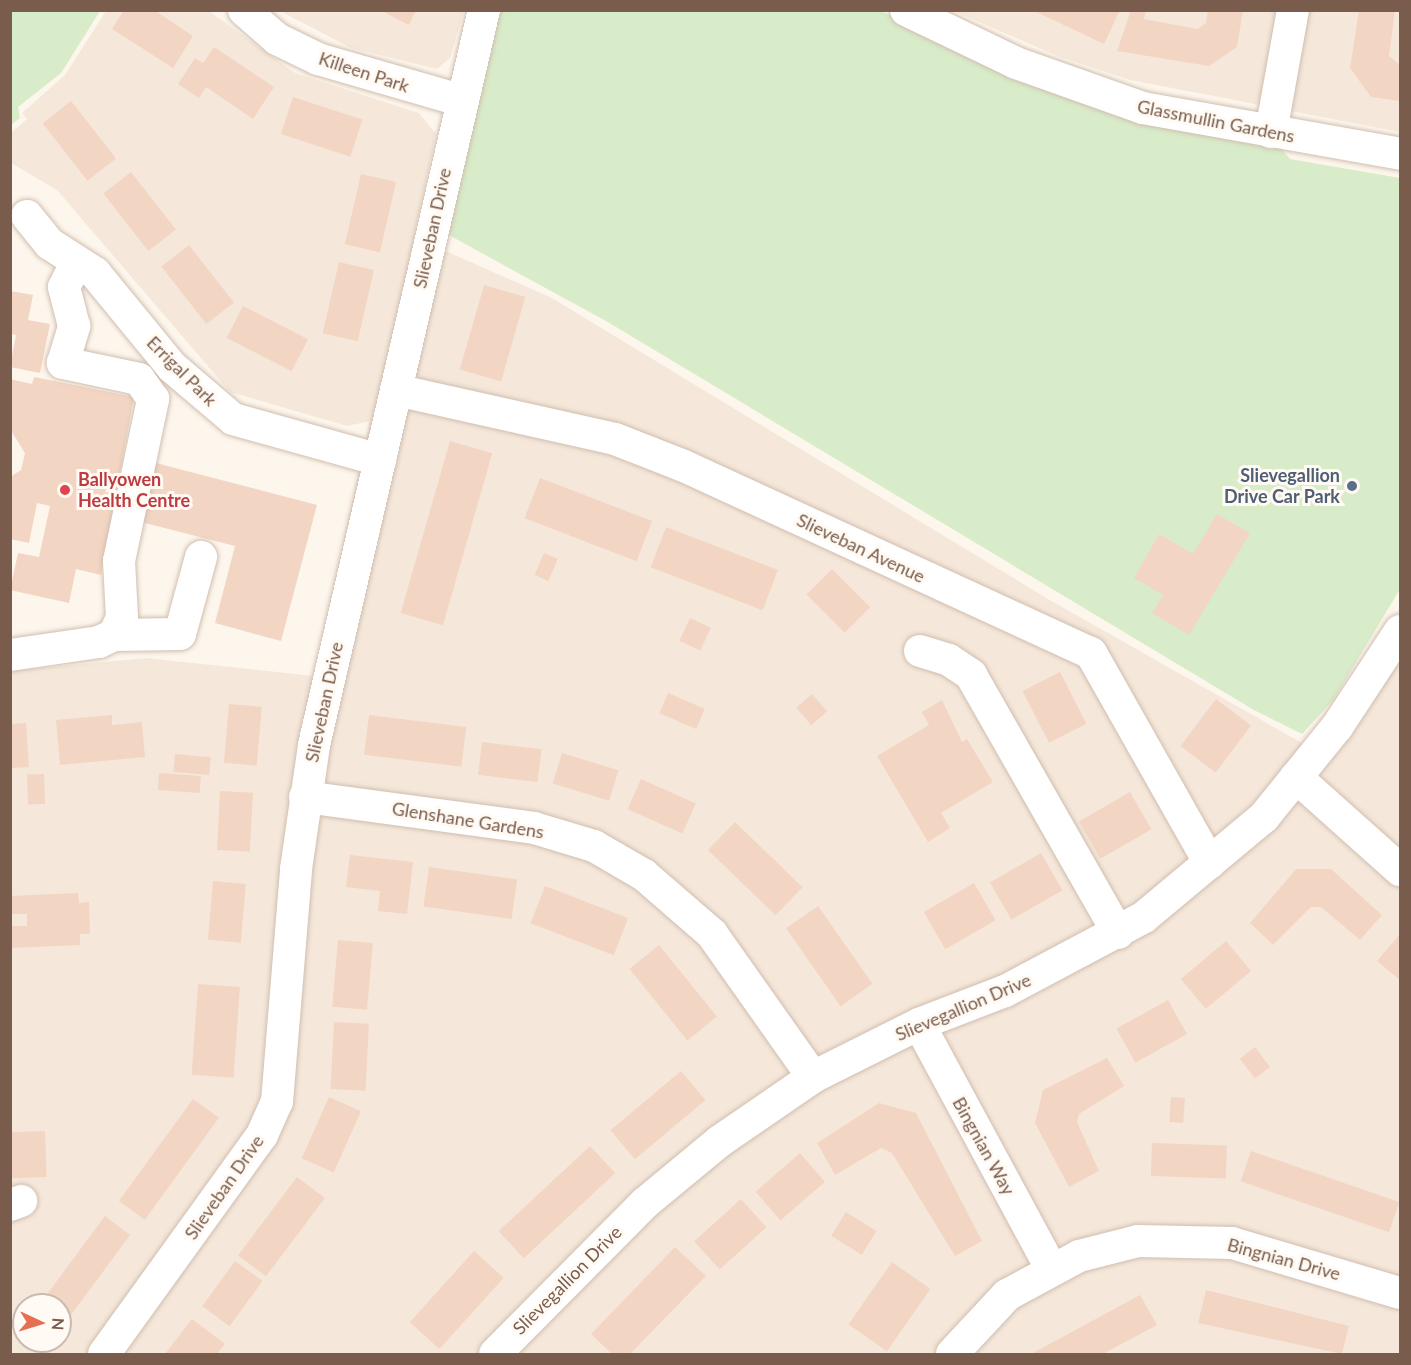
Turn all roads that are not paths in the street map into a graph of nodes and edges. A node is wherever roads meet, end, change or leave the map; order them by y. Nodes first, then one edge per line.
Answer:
1 (244, 10) edge
2 (484, 10) edge
3 (906, 10) edge
4 (1293, 10) edge
5 (940, 18) edge
6 (460, 100) junction
7 (1271, 132) junction
8 (1401, 154) edge
9 (27, 216) dead end
10 (77, 262) junction
11 (396, 390) junction
12 (380, 460) junction
13 (201, 557) dead end
14 (1401, 631) edge
15 (114, 636) junction
16 (920, 651) dead end
17 (10, 655) edge
18 (1296, 777) junction
19 (305, 797) junction
20 (1210, 863) junction
21 (1401, 870) edge
22 (1119, 933) junction
23 (919, 1024) junction
24 (813, 1077) junction
25 (1051, 1268) junction
26 (1401, 1293) edge
27 (104, 1354) edge
28 (495, 1354) edge
29 (952, 1354) edge

1 - 6 street, Killeen Park
2 - 6 street, Slieveban Drive
3 - 5 street, Glassmullin Gardens
4 - 7 street
5 - 7 street, Glassmullin Gardens
6 - 11 street, Slieveban Drive
7 - 8 street, Glassmullin Gardens
9 - 10 street, Errigal Park
10 - 12 street, Errigal Park
10 - 15 street
11 - 12 street, Slieveban Drive
11 - 20 street, Slieveban Avenue
12 - 19 street, Slieveban Drive
13 - 15 street
14 - 18 street, Slievegallion Drive
15 - 17 street
16 - 22 street
18 - 20 street, Slievegallion Drive
18 - 21 street
19 - 24 street, Glenshane Gardens
19 - 27 street, Slieveban Drive
20 - 22 street, Slievegallion Drive
22 - 23 street, Slievegallion Drive
23 - 24 street, Slievegallion Drive
23 - 25 street, Bingnian Way
24 - 28 street, Slievegallion Drive
25 - 26 street, Bingnian Drive
25 - 29 street, Bingnian Drive

